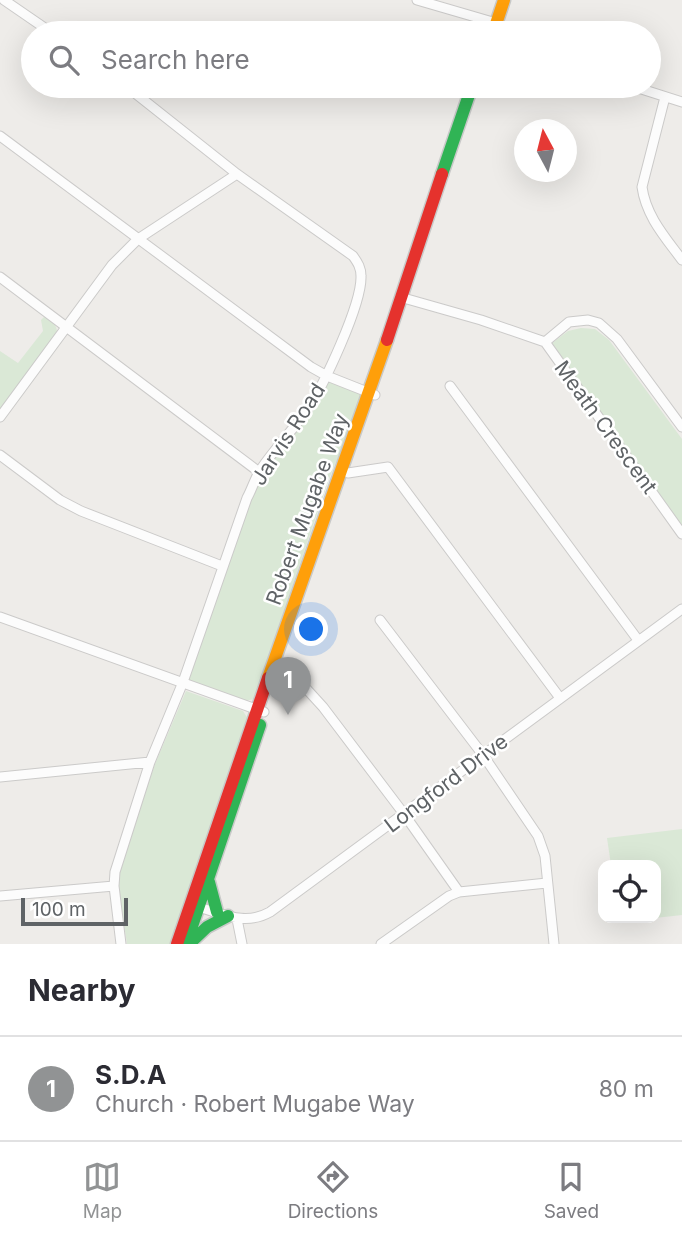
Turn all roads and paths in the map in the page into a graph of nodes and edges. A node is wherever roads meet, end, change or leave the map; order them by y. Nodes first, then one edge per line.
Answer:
1 (4, 0) edge
2 (416, 0) edge
3 (504, 0) edge
4 (35, 21) edge
5 (475, 21) edge
6 (497, 21) edge
7 (661, 96) edge
8 (665, 97) junction
9 (141, 98) edge
10 (468, 98) edge
11 (476, 98) edge
12 (682, 102) edge
13 (0, 136) edge
14 (237, 174) junction
15 (138, 239) junction
16 (682, 260) edge
17 (0, 277) edge
18 (404, 298) junction
19 (68, 327) junction
20 (545, 342) junction
21 (327, 376) junction
22 (450, 386) dead end
23 (372, 394) junction
24 (0, 417) edge
25 (682, 427) edge
26 (0, 455) edge
27 (259, 472) junction
28 (348, 473) junction
29 (682, 534) edge
30 (222, 566) junction
31 (682, 609) edge
32 (0, 617) edge
33 (380, 620) dead end
34 (638, 640) junction
35 (276, 668) junction
36 (183, 682) junction
37 (559, 698) junction
38 (260, 710) junction
39 (483, 755) junction
40 (150, 762) junction
41 (0, 777) edge
42 (404, 814) junction
43 (204, 877) junction
44 (547, 883) junction
45 (114, 886) junction
46 (459, 892) junction
47 (0, 896) edge
48 (198, 907) junction
49 (227, 916) junction
50 (182, 926) junction
51 (121, 944) edge
52 (177, 944) edge
53 (188, 944) edge
54 (242, 944) edge
55 (381, 944) edge
56 (554, 944) edge

1 - 4 street
2 - 5 street
3 - 6 main road
7 - 8 street
8 - 12 street
8 - 16 street
9 - 14 street, Jarvis Road
10 - 18 main road, Robert Mugabe Way
11 - 18 main road, Robert Mugabe Way
13 - 15 street
14 - 15 street
14 - 21 street, Jarvis Road
15 - 19 street
15 - 21 street
17 - 19 street
18 - 20 street
18 - 23 main road, Robert Mugabe Way
19 - 24 street
19 - 27 street
20 - 25 street, Meath Crescent
20 - 29 street, Meath Crescent
21 - 23 street
21 - 27 street, Jarvis Road
22 - 34 street
23 - 28 main road, Robert Mugabe Way
23 - 35 main road, Robert Mugabe Way
26 - 30 street
27 - 30 street, Jarvis Road
28 - 35 main road, Robert Mugabe Way
28 - 37 street
30 - 36 street, Jarvis Road
31 - 34 street, Longford Drive
32 - 36 street
33 - 39 street
34 - 37 street, Longford Drive
35 - 38 main road, Robert Mugabe Way
35 - 42 street
36 - 38 street
36 - 40 street, Jarvis Road
37 - 39 street, Longford Drive
38 - 43 main road, Robert Mugabe Way
39 - 42 street, Longford Drive
39 - 44 street
40 - 41 street
40 - 45 street, Jarvis Road
42 - 46 street
42 - 49 street, Longford Drive
43 - 48 main road, Robert Mugabe Way
43 - 49 main road
43 - 50 main road, Robert Mugabe Way
44 - 46 street
44 - 56 street
45 - 47 street
45 - 51 street, Jarvis Road
46 - 55 street
48 - 49 street, Longford Drive
48 - 50 street
48 - 53 main road, Robert Mugabe Way
49 - 53 main road
49 - 54 street
50 - 52 main road, Robert Mugabe Way

